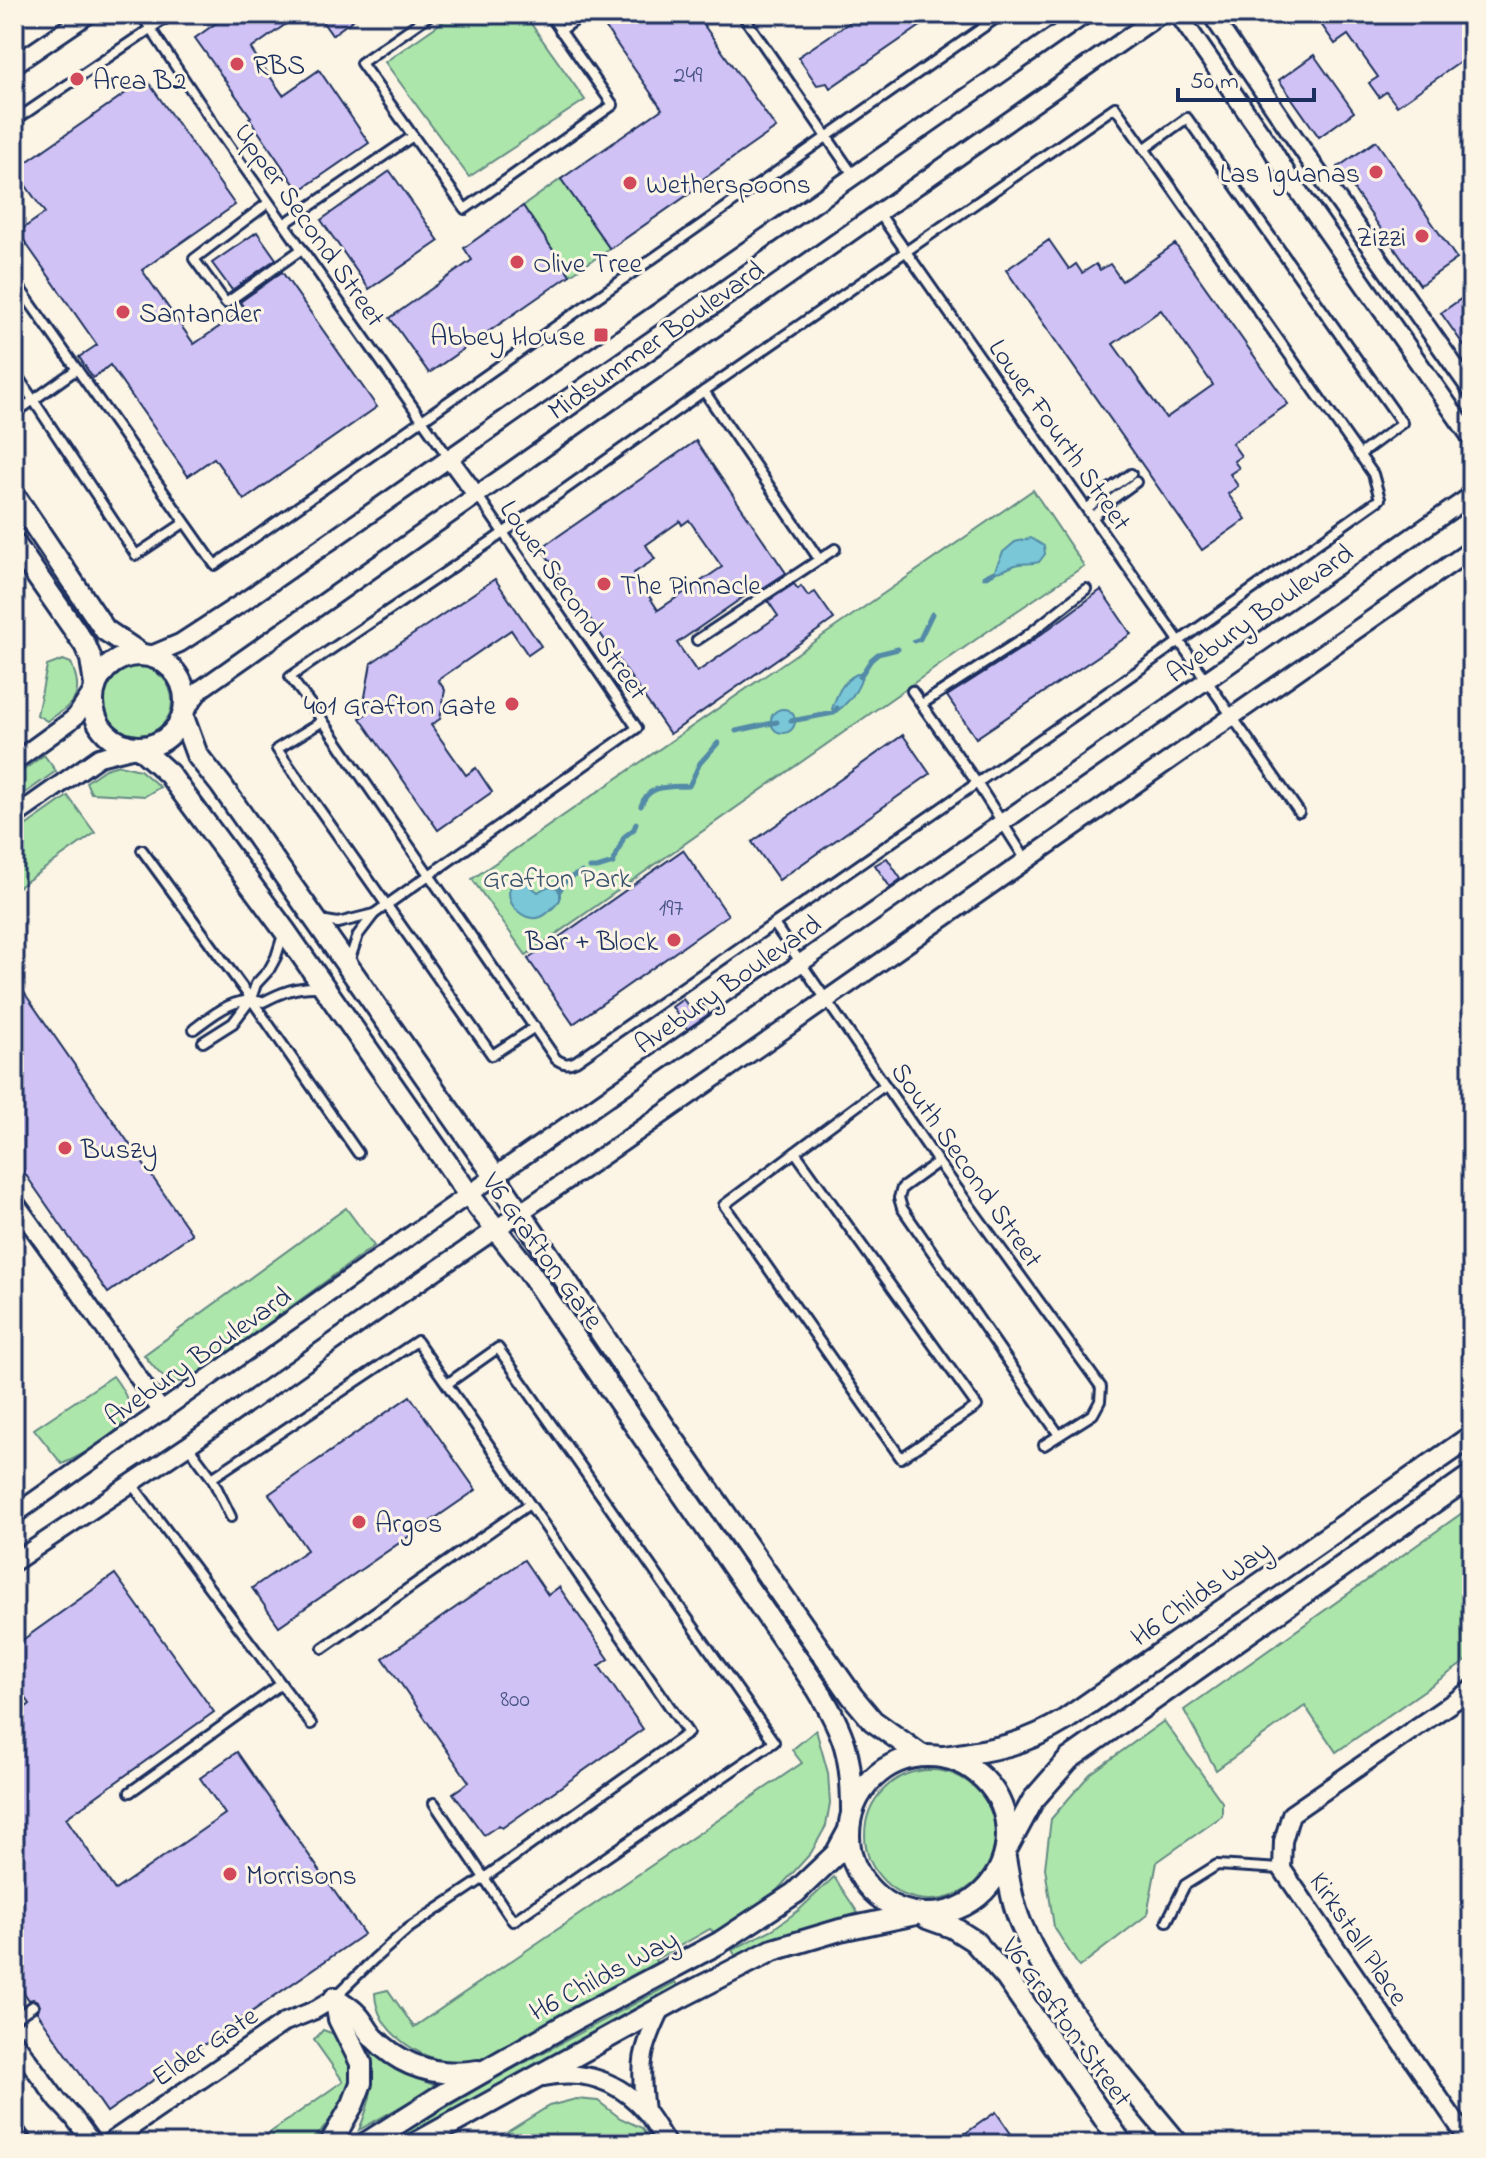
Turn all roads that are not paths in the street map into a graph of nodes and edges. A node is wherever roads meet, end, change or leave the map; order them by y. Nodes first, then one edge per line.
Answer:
1 (89, 14) edge
2 (141, 14) edge
3 (172, 14) edge
4 (431, 14) edge
5 (549, 14) edge
6 (584, 14) edge
7 (742, 14) edge
8 (1002, 14) edge
9 (1086, 14) edge
10 (1161, 14) edge
11 (1178, 14) edge
12 (1211, 14) edge
13 (150, 29) junction
14 (560, 31) junction
15 (14, 65) edge
16 (14, 121) edge
17 (413, 136) junction
18 (827, 137) junction
19 (1144, 149) junction
20 (854, 176) junction
21 (268, 203) junction
22 (879, 213) junction
23 (284, 224) junction
24 (302, 249) junction
25 (907, 253) junction
26 (14, 280) edge
27 (77, 369) junction
28 (14, 371) edge
29 (704, 391) junction
30 (1472, 391) edge
31 (34, 399) junction
32 (14, 414) edge
33 (422, 418) junction
34 (1472, 439) edge
35 (1359, 455) junction
36 (449, 458) junction
37 (1133, 478) dead end
38 (14, 495) edge
39 (1472, 495) edge
40 (477, 496) junction
41 (1090, 513) junction
42 (184, 523) junction
43 (502, 534) junction
44 (14, 543) edge
45 (835, 549) dead end
46 (1472, 549) edge
47 (819, 559) junction
48 (1086, 589) dead end
49 (697, 640) dead end
50 (1180, 641) junction
51 (145, 656) junction
52 (1208, 680) junction
53 (94, 687) junction
54 (912, 691) dead end
55 (922, 704) junction
56 (184, 714) junction
57 (1233, 716) junction
58 (323, 721) junction
59 (138, 748) junction
60 (19, 758) edge
61 (977, 783) junction
62 (1299, 812) dead end
63 (14, 817) edge
64 (1003, 823) junction
65 (142, 850) dead end
66 (1026, 860) junction
67 (431, 875) junction
68 (387, 905) junction
69 (374, 914) junction
70 (312, 918) junction
71 (774, 924) junction
72 (285, 931) junction
73 (801, 963) junction
74 (348, 968) junction
75 (324, 987) junction
76 (251, 999) junction
77 (827, 999) junction
78 (535, 1027) junction
79 (194, 1029) dead end
80 (203, 1042) dead end
81 (885, 1085) junction
82 (795, 1152) junction
83 (358, 1153) dead end
84 (938, 1162) junction
85 (495, 1176) junction
86 (469, 1195) junction
87 (14, 1201) edge
88 (520, 1213) junction
89 (496, 1230) junction
90 (447, 1384) junction
91 (162, 1412) junction
92 (1059, 1435) junction
93 (1472, 1436) edge
94 (1044, 1445) dead end
95 (187, 1446) junction
96 (1472, 1475) edge
97 (212, 1478) junction
98 (131, 1483) junction
99 (528, 1505) junction
100 (14, 1515) edge
101 (231, 1517) dead end
102 (14, 1562) edge
103 (323, 1648) dead end
104 (281, 1684) junction
105 (817, 1688) junction
106 (1472, 1689) edge
107 (311, 1724) dead end
108 (922, 1756) junction
109 (944, 1757) junction
110 (130, 1792) dead end
111 (434, 1803) dead end
112 (852, 1810) junction
113 (848, 1832) junction
114 (1006, 1853) junction
115 (1282, 1869) junction
116 (819, 1871) junction
117 (484, 1878) junction
118 (918, 1915) junction
119 (1167, 1921) dead end
120 (335, 1998) junction
121 (33, 2006) dead end
122 (662, 2008) junction
123 (14, 2019) edge
124 (14, 2041) edge
125 (486, 2071) junction
126 (530, 2079) junction
127 (645, 2111) junction
128 (93, 2144) edge
129 (107, 2144) edge
130 (330, 2144) edge
131 (365, 2144) edge
132 (415, 2144) edge
133 (667, 2144) edge
134 (1122, 2144) edge
135 (1178, 2144) edge
136 (1471, 2144) edge

1 - 15 street
2 - 13 lane, Upper Second Street
3 - 13 lane
4 - 17 lane
5 - 14 lane
6 - 14 lane
7 - 18 lane
8 - 18 lane
9 - 20 street, Midsummer Boulevard
10 - 22 street, Midsummer Boulevard
11 - 34 street
12 - 30 street
13 - 16 lane
13 - 21 lane, Upper Second Street
14 - 17 lane
17 - 23 lane
18 - 20 lane
18 - 33 lane
19 - 25 lane
19 - 35 lane
19 - 35 lane
20 - 36 street, Midsummer Boulevard
21 - 23 lane, Upper Second Street
21 - 24 lane
22 - 25 lane, Lower Fourth Street
22 - 40 street, Midsummer Boulevard
23 - 24 lane, Upper Second Street
24 - 33 lane, Upper Second Street
25 - 29 lane
25 - 41 lane, Lower Fourth Street
26 - 27 lane
27 - 31 lane
27 - 42 lane
28 - 31 lane
29 - 43 lane
29 - 47 lane
31 - 32 lane
31 - 42 lane
33 - 36 lane, Upper Second Street
33 - 42 lane
35 - 50 lane
36 - 40 street
36 - 51 street, Midsummer Boulevard
37 - 41 lane
38 - 51 street
39 - 52 street, Avebury Boulevard
40 - 43 lane, Lower Second Street
40 - 56 street, Midsummer Boulevard
41 - 50 lane, Lower Fourth Street
43 - 58 lane
43 - 67 lane, Lower Second Street
44 - 53 street
45 - 47 lane
46 - 57 street
47 - 49 lane
48 - 55 lane
50 - 52 lane, Lower Fourth Street
50 - 61 lane
51 - 53 street
51 - 56 street
52 - 57 lane, Lower Fourth Street
52 - 64 street, Avebury Boulevard
53 - 59 street
53 - 60 street
54 - 55 lane
55 - 61 lane
56 - 59 street
56 - 70 street, V6 Grafton Gate
57 - 62 lane, Lower Fourth Street
57 - 66 street
58 - 67 lane
58 - 68 lane
59 - 63 street
59 - 72 street, V6 Grafton Gate
61 - 64 lane
61 - 71 lane
64 - 66 lane
64 - 73 street, Avebury Boulevard
65 - 76 lane
66 - 77 street
67 - 68 lane
67 - 78 lane
68 - 69 lane
68 - 78 lane
69 - 70 lane
69 - 74 lane
70 - 74 street, V6 Grafton Gate
71 - 73 lane, South Second Street
71 - 78 lane
72 - 75 street, V6 Grafton Gate
72 - 76 lane
73 - 77 lane, South Second Street
73 - 85 street, Avebury Boulevard
74 - 85 street, V6 Grafton Gate
75 - 76 lane
75 - 86 street, V6 Grafton Gate
76 - 79 lane
76 - 80 lane
76 - 83 lane
77 - 81 lane, South Second Street
77 - 88 street
81 - 82 lane
81 - 84 lane, South Second Street
82 - 82 lane
84 - 92 lane
84 - 92 lane, South Second Street
85 - 86 street, Avebury Boulevard
85 - 88 street, V6 Grafton Gate
86 - 89 street, V6 Grafton Gate
86 - 91 street, Avebury Boulevard
87 - 91 street
88 - 89 street
88 - 108 street, V6 Grafton Gate
89 - 95 street
89 - 105 street, V6 Grafton Gate
90 - 97 lane
90 - 99 lane
90 - 117 lane
91 - 100 street, Avebury Boulevard
92 - 94 lane
93 - 109 street, H6 Childs Way
95 - 97 lane
95 - 98 street
96 - 114 street
97 - 101 lane
98 - 102 street
98 - 104 lane
99 - 103 lane
99 - 117 lane
104 - 107 lane
104 - 110 lane
105 - 112 street, V6 Grafton Gate
105 - 116 street
106 - 115 street, Kirkstall Place
108 - 109 street
108 - 112 street
109 - 114 street
111 - 117 lane
112 - 113 street
113 - 116 street, H6 Childs Way
113 - 118 street
114 - 118 street
114 - 135 street, V6 Grafton Street
115 - 119 lane
115 - 136 street, Kirkstall Place
116 - 125 street, H6 Childs Way
117 - 120 lane
118 - 122 street, H6 Childs Way
118 - 134 street, V6 Grafton Street
120 - 125 street
120 - 129 street, Elder Gate
120 - 130 street
121 - 123 lane
122 - 126 street, H6 Childs Way
122 - 127 street
124 - 128 street
125 - 131 street, H6 Childs Way
126 - 127 street
126 - 132 street, H6 Childs Way
127 - 133 street

